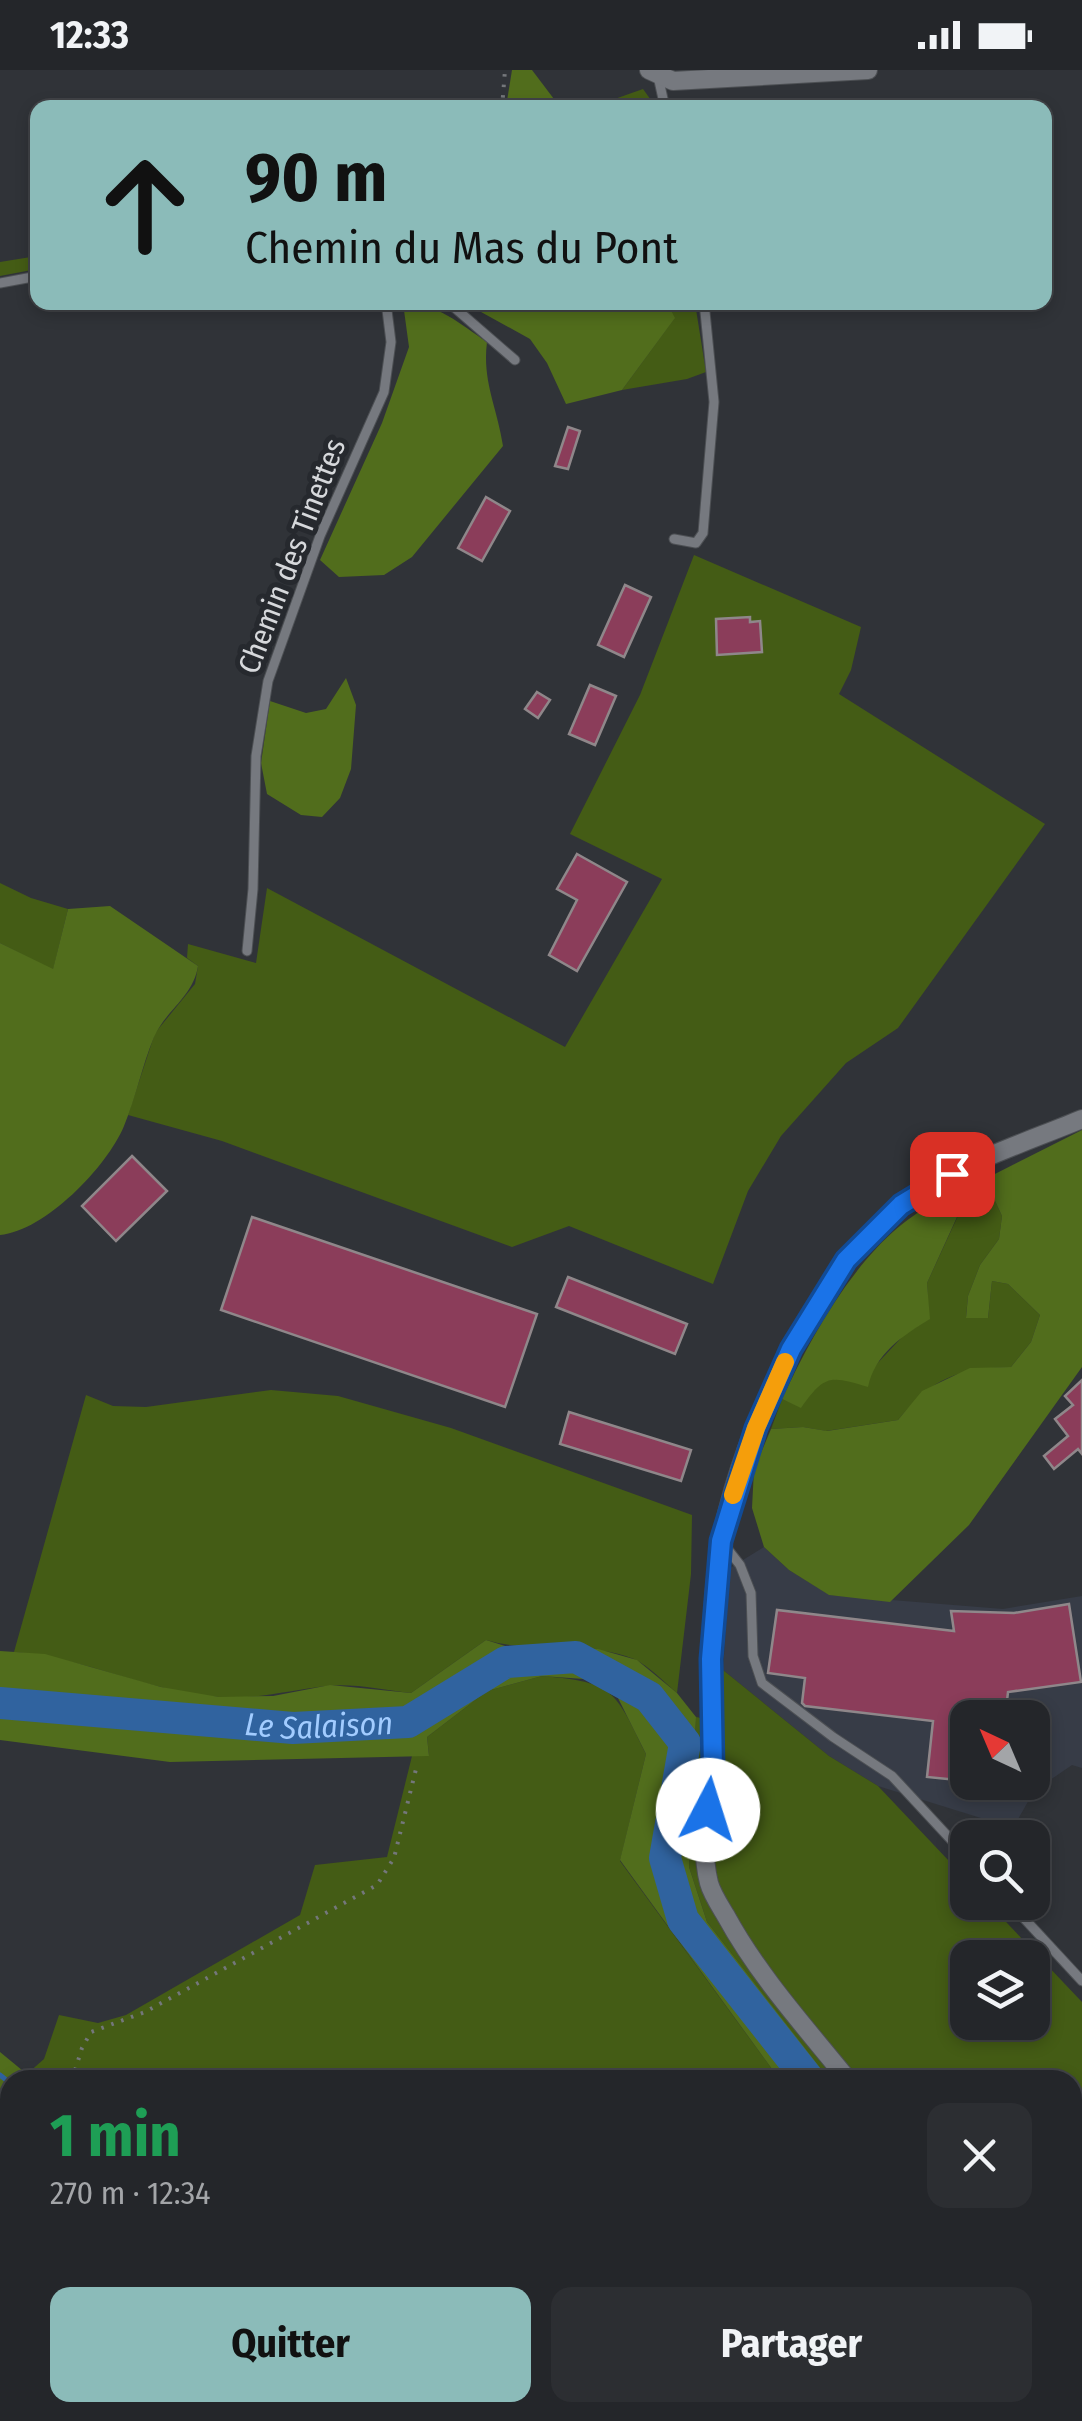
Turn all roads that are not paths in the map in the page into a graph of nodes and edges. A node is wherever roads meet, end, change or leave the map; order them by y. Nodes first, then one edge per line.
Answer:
1 (868, 70) edge
2 (653, 73) edge
3 (662, 100) edge
4 (30, 277) edge
5 (0, 282) edge
6 (387, 310) edge
7 (457, 310) edge
8 (705, 310) edge
9 (515, 360) dead end
10 (674, 539) dead end
11 (247, 951) dead end
12 (1082, 1118) edge
13 (721, 1541) junction
14 (950, 1839) edge
15 (1025, 1920) edge
16 (1082, 1982) edge
17 (840, 2070) edge

1 - 2 street
2 - 3 lane
4 - 5 lane
6 - 11 lane, Chemin des Tinettes
7 - 9 lane
8 - 10 lane
12 - 13 street
13 - 14 lane
13 - 17 street
15 - 16 lane

